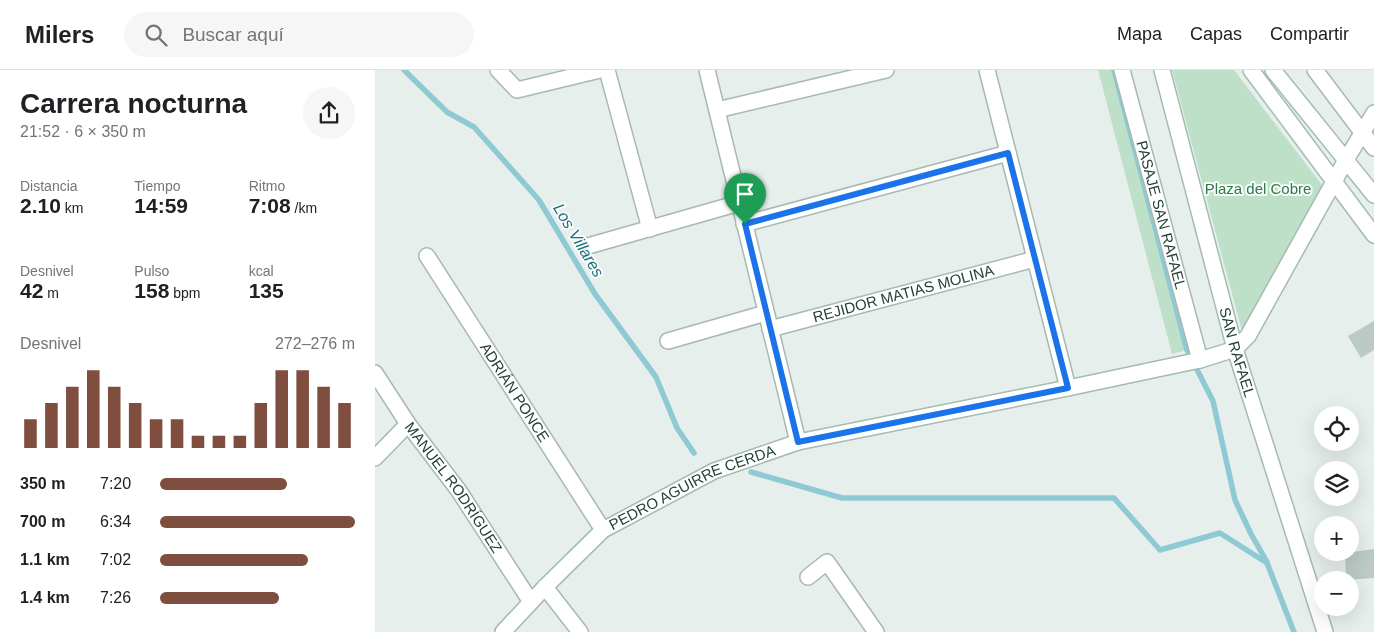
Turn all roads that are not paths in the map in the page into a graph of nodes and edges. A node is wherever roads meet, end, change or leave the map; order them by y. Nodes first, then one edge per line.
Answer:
1 (498, 70) edge
2 (600, 70) edge
3 (607, 70) edge
4 (707, 70) edge
5 (886, 70) edge
6 (987, 70) edge
7 (1122, 70) edge
8 (1162, 70) edge
9 (1251, 70) edge
10 (1273, 70) edge
11 (1315, 70) edge
12 (863, 73) edge
13 (717, 110) junction
14 (1374, 113) edge
15 (1363, 134) junction
16 (1374, 148) edge
17 (1008, 153) junction
18 (1346, 160) junction
19 (1334, 181) junction
20 (1374, 195) edge
21 (739, 203) junction
22 (745, 224) junction
23 (650, 229) junction
24 (1374, 235) edge
25 (588, 246) dead end
26 (427, 256) dead end
27 (1035, 259) junction
28 (766, 313) junction
29 (770, 329) junction
30 (668, 341) dead end
31 (1235, 349) junction
32 (1200, 360) junction
33 (375, 373) edge
34 (1068, 388) junction
35 (408, 424) junction
36 (798, 442) junction
37 (375, 458) edge
38 (603, 530) junction
39 (808, 577) dead end
40 (545, 587) junction
41 (531, 602) junction
42 (503, 632) edge
43 (580, 632) edge
44 (877, 632) edge
45 (1325, 632) edge

1 - 2 street
3 - 23 street
4 - 13 street
5 - 12 street
6 - 17 street
7 - 32 street, PASAJE SAN RAFAEL
8 - 31 street, SAN RAFAEL
9 - 19 street
10 - 18 street
11 - 15 street
12 - 13 street
13 - 21 street
14 - 15 street
15 - 16 street
15 - 18 street
17 - 22 street
17 - 27 street
18 - 19 street
18 - 20 street
19 - 24 street
19 - 31 street
21 - 22 street
21 - 23 street
22 - 28 street
23 - 25 street
26 - 38 street, ADRIÁN PONCE
27 - 29 street, REJIDOR MATIAS MOLINA
27 - 34 street
28 - 29 street
28 - 30 street
29 - 36 street
31 - 32 street, PEDRO AGUIRRE CERDA
31 - 45 street, SAN RAFAEL
32 - 34 street, PEDRO AGUIRRE CERDA
33 - 35 street, MANUEL RODRÍGUEZ
34 - 36 street, PEDRO AGUIRRE CERDA
35 - 37 street
35 - 41 street, MANUEL RODRÍGUEZ
36 - 38 street, PEDRO AGUIRRE CERDA
38 - 40 street, PEDRO AGUIRRE CERDA
39 - 44 street
40 - 41 street, PEDRO AGUIRRE CERDA
40 - 43 street
41 - 42 street, PEDRO AGUIRRE CERDA

